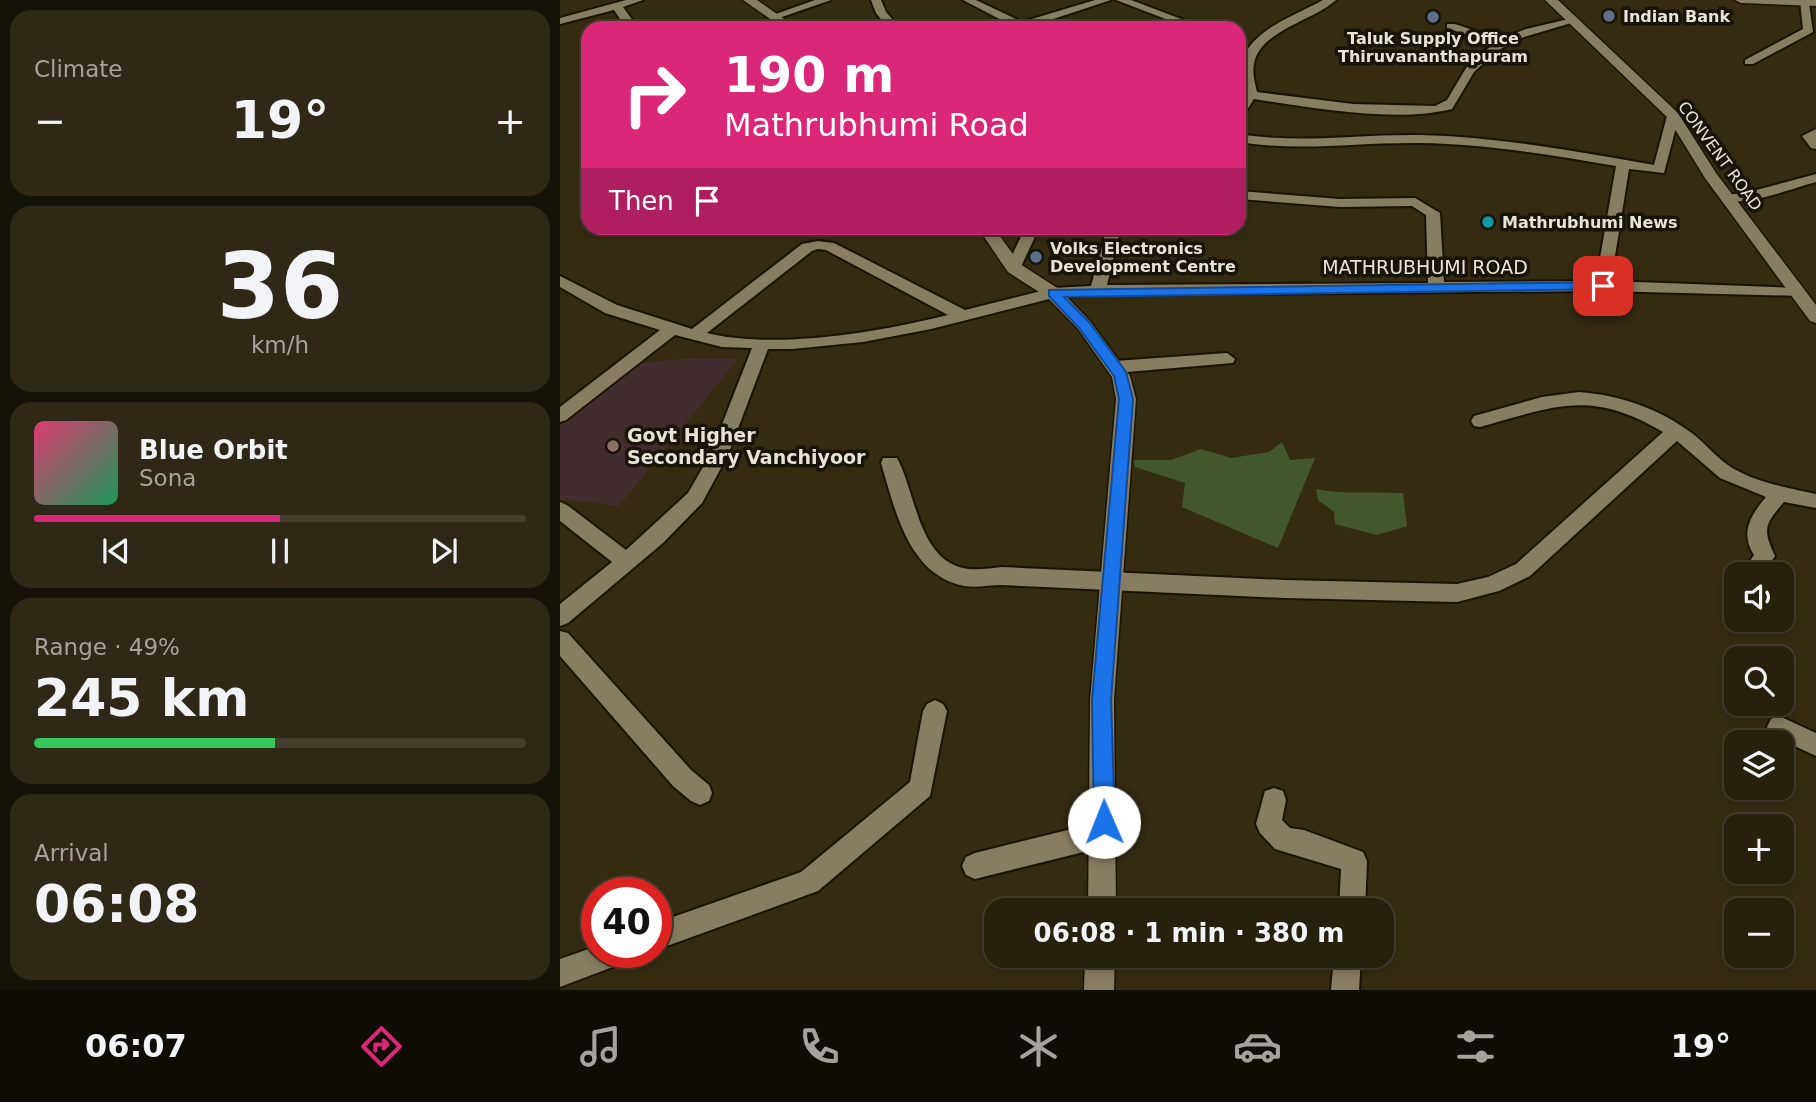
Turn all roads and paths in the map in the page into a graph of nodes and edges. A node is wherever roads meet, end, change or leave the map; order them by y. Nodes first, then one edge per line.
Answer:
1 (638, 0) edge
2 (749, 0) edge
3 (826, 0) edge
4 (876, 0) edge
5 (968, 0) edge
6 (1106, 0) edge
7 (1121, 0) edge
8 (1331, 0) edge
9 (1551, 0) edge
10 (1741, 0) edge
11 (1810, 3) edge
12 (618, 7) junction
13 (775, 16) junction
14 (560, 21) edge
15 (627, 21) edge
16 (782, 21) edge
17 (888, 21) edge
18 (1007, 21) edge
19 (1038, 21) edge
20 (1180, 21) edge
21 (1573, 21) junction
22 (1451, 26) dead end
23 (1805, 33) junction
24 (1816, 42) edge
25 (1500, 43) junction
26 (1246, 45) edge
27 (1256, 47) junction
28 (1749, 62) dead end
29 (1251, 95) junction
30 (1246, 102) edge
31 (1673, 116) junction
32 (1398, 124) junction
33 (1816, 134) edge
34 (1246, 139) edge
35 (1816, 145) edge
36 (1623, 164) junction
37 (1816, 178) edge
38 (1246, 196) edge
39 (1730, 198) junction
40 (991, 235) edge
41 (1029, 235) edge
42 (1112, 235) edge
43 (1014, 268) junction
44 (560, 281) edge
45 (1603, 286) junction
46 (1436, 287) junction
47 (1098, 290) junction
48 (1053, 293) junction
49 (1798, 293) junction
50 (963, 316) junction
51 (1816, 317) edge
52 (673, 328) junction
53 (694, 335) junction
54 (762, 343) junction
55 (1227, 359) dead end
56 (1115, 367) junction
57 (560, 416) edge
58 (1480, 421) dead end
59 (1675, 432) junction
60 (890, 463) dead end
61 (1780, 494) junction
62 (1816, 501) edge
63 (560, 510) edge
64 (625, 561) junction
65 (1760, 562) edge
66 (1112, 580) junction
67 (560, 617) edge
68 (560, 640) edge
69 (935, 711) dead end
70 (1779, 727) dead end
71 (1816, 745) edge
72 (700, 793) dead end
73 (1274, 800) dead end
74 (1104, 834) junction
75 (975, 866) dead end
76 (1102, 898) edge
77 (1352, 898) edge
78 (672, 931) edge
79 (581, 964) edge
80 (1100, 968) edge
81 (1347, 968) edge
82 (560, 972) edge
83 (1099, 990) edge
84 (1345, 990) edge

1 - 12 street
2 - 13 street
3 - 13 street
4 - 17 street
5 - 18 street
6 - 19 street
7 - 20 street
8 - 27 street
9 - 21 street, CONVENT ROAD
10 - 11 street
11 - 23 street
12 - 14 street
12 - 15 street
13 - 16 street
21 - 25 street
21 - 31 street, CONVENT ROAD
22 - 25 street
23 - 24 street
23 - 28 street
25 - 32 street
26 - 27 street
27 - 29 street
29 - 30 street
29 - 32 street
31 - 36 street
31 - 39 street, CONVENT ROAD
32 - 34 street
32 - 36 street
33 - 35 street
36 - 45 street
37 - 39 street
38 - 46 street
39 - 49 street, CONVENT ROAD
40 - 43 street
41 - 43 street
42 - 47 street
43 - 48 street
44 - 52 street
45 - 46 street, MATHRUBHUMI ROAD
45 - 49 street, MATHRUBHUMI ROAD
46 - 47 street, MATHRUBHUMI ROAD
47 - 48 street, MATHRUBHUMI ROAD
48 - 50 street
48 - 56 street
49 - 51 street, CONVENT ROAD
50 - 53 street
50 - 54 street
52 - 53 street
52 - 57 street
53 - 54 street
54 - 64 street
55 - 56 street
56 - 66 street
58 - 59 street
59 - 61 street
59 - 66 street
60 - 66 street
61 - 62 street
61 - 65 street
63 - 64 street
64 - 67 street
66 - 74 street
68 - 72 street
69 - 78 street
70 - 71 street
73 - 77 street
74 - 75 street
74 - 76 street
79 - 82 street
80 - 83 street
81 - 84 street

